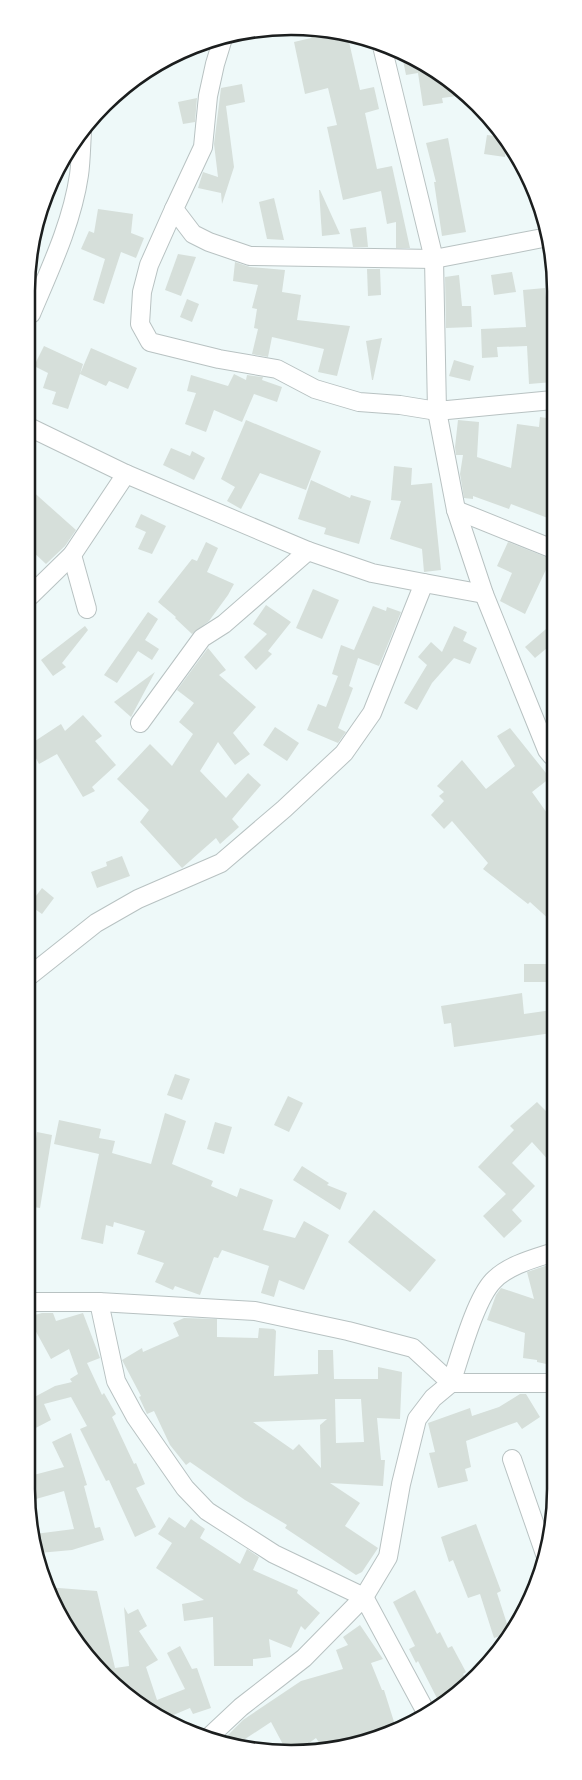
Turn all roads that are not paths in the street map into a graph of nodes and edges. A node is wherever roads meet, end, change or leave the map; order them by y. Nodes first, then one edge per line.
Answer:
1 (221, 45) edge
2 (384, 52) edge
3 (81, 145) edge
4 (174, 209) junction
5 (541, 238) edge
6 (434, 259) junction
7 (35, 305) edge
8 (547, 401) edge
9 (436, 411) junction
10 (35, 430) edge
11 (126, 474) junction
12 (456, 510) junction
13 (547, 546) edge
14 (308, 551) junction
15 (72, 555) junction
16 (424, 583) junction
17 (35, 591) edge
18 (484, 594) junction
19 (87, 609) dead end
20 (140, 723) dead end
21 (547, 750) edge
22 (35, 971) edge
23 (547, 1255) edge
24 (35, 1302) edge
25 (99, 1302) junction
26 (451, 1383) junction
27 (547, 1383) edge
28 (512, 1459) dead end
29 (541, 1543) edge
30 (364, 1597) junction
31 (424, 1708) edge
32 (213, 1732) edge

1 - 4 street
2 - 6 street
3 - 7 street
4 - 6 street
4 - 9 street
5 - 6 street
6 - 9 street
8 - 9 street
9 - 12 street
10 - 11 street
11 - 14 street
11 - 15 street
12 - 13 street
12 - 18 street
14 - 16 street
14 - 20 street
15 - 17 street
15 - 19 street
16 - 18 street
16 - 22 street
18 - 21 street
23 - 26 street
24 - 25 street
25 - 26 street
25 - 30 street
26 - 27 street
26 - 30 street
28 - 29 street
30 - 31 street
30 - 32 street

